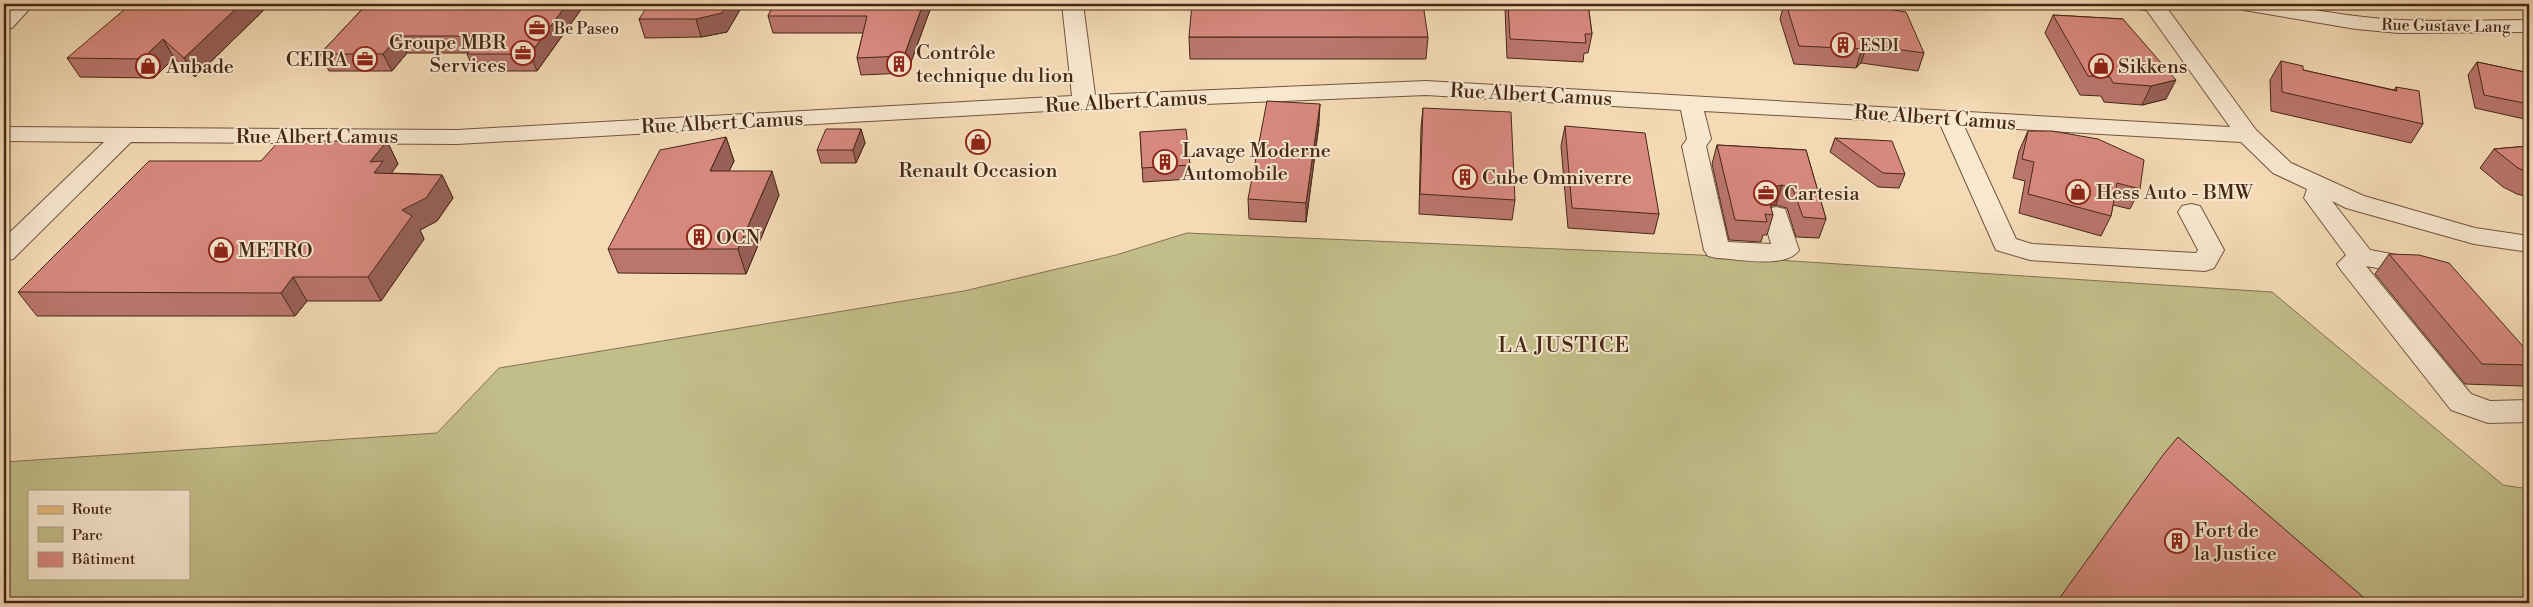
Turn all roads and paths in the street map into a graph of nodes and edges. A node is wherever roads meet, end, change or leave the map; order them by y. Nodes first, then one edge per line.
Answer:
1 (23, 4) edge
2 (1072, 4) edge
3 (2149, 4) edge
4 (2244, 4) edge
5 (4, 23) edge
6 (2529, 26) edge
7 (1084, 102) junction
8 (1691, 102) junction
9 (1948, 117) junction
10 (4, 134) edge
11 (2248, 134) junction
12 (125, 135) junction
13 (2320, 188) junction
14 (2191, 212) dead end
15 (1776, 215) dead end
16 (2529, 244) edge
17 (4, 254) edge
18 (2361, 257) junction
19 (2440, 273) edge
20 (2529, 411) edge

1 - 5 street
2 - 7 street
3 - 11 street
4 - 6 street, Rue Gustave Lang
7 - 8 street, Rue Albert Camus
7 - 12 street, Rue Albert Camus
8 - 9 street, Rue Albert Camus
8 - 15 street
9 - 11 street, Rue Albert Camus
9 - 14 street
10 - 12 street, Rue Albert Camus
11 - 13 street
12 - 17 street
13 - 16 street
13 - 18 street
18 - 19 street
18 - 20 street

